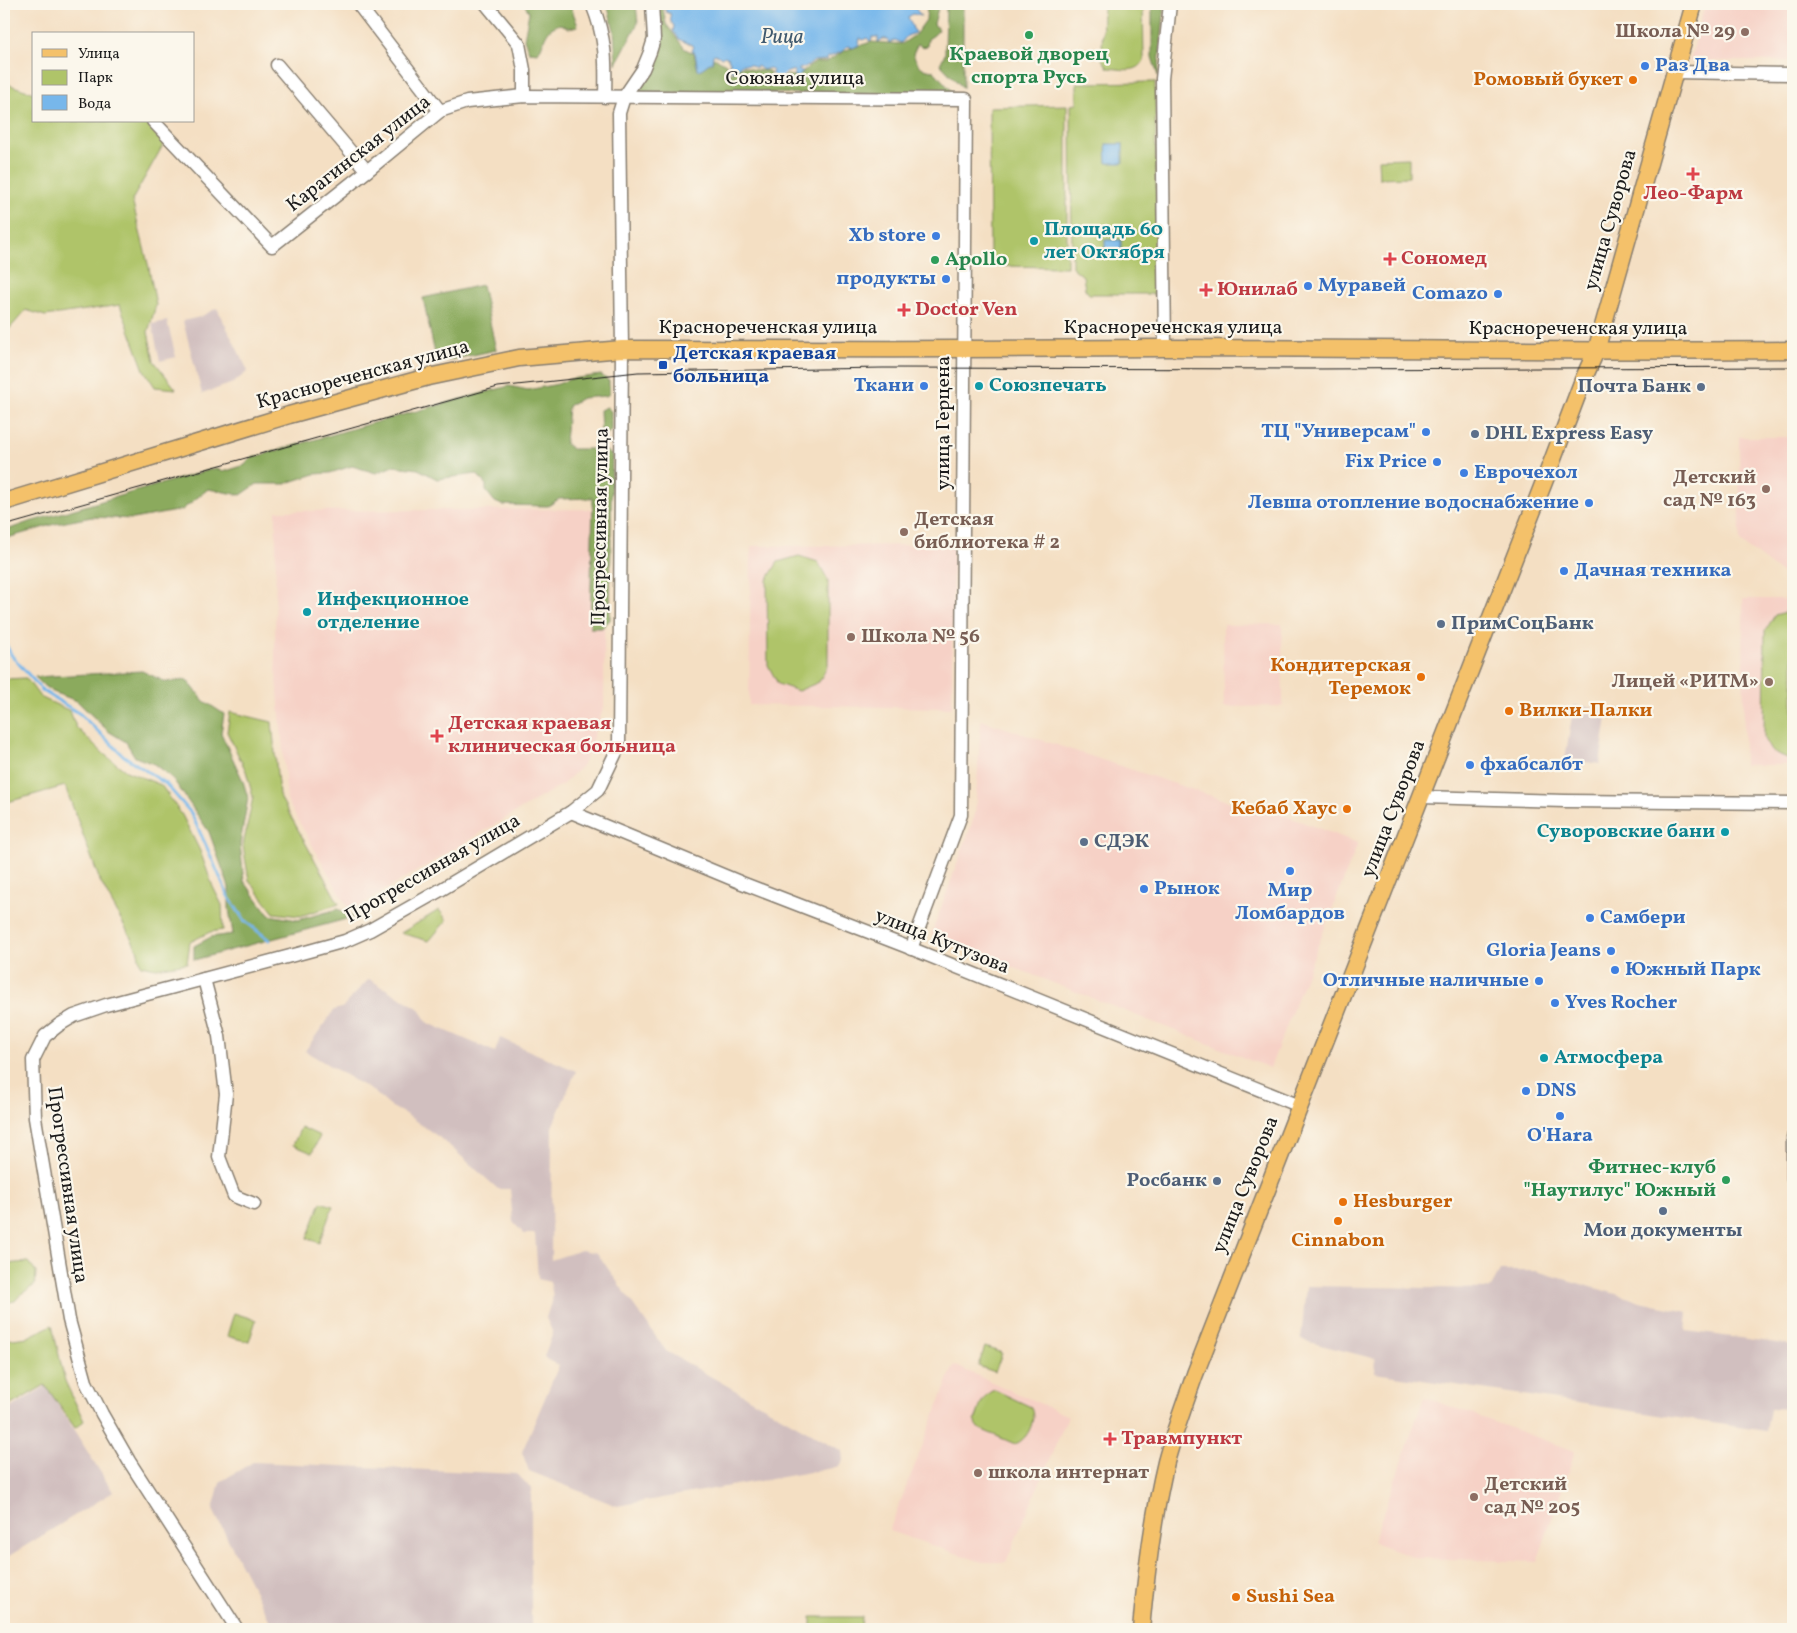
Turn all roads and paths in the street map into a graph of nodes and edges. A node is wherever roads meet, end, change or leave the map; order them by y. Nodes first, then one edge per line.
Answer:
1 (358, 4) edge
2 (486, 4) edge
3 (592, 4) edge
4 (652, 4) edge
5 (1170, 4) edge
6 (1694, 4) edge
7 (277, 65) dead end
8 (1675, 72) junction
9 (1793, 74) edge
10 (524, 96) junction
11 (605, 97) junction
12 (624, 97) junction
13 (966, 99) joint
14 (440, 111) junction
15 (154, 122) edge
16 (367, 172) junction
17 (1165, 348) junction
18 (622, 349) junction
19 (963, 350) junction
20 (1793, 350) edge
21 (1596, 351) junction
22 (4, 502) edge
23 (1421, 797) junction
24 (1793, 803) edge
25 (570, 812) junction
26 (911, 949) junction
27 (204, 979) junction
28 (1300, 1106) junction
29 (1793, 1137) edge
30 (1793, 1180) edge
31 (254, 1204) dead end
32 (237, 1629) edge
33 (1141, 1629) edge

1 - 14 street
2 - 10 street
3 - 11 street
4 - 12 street, Прогрессивная улица
5 - 17 street
6 - 8 main road, улица Суворова
7 - 16 street
8 - 9 street
8 - 21 main road, улица Суворова
10 - 11 street, Карагинская улица
10 - 14 street, Карагинская улица
11 - 12 street, Карагинская улица
12 - 13 street, Союзная улица
12 - 18 street, Прогрессивная улица
13 - 19 street, улица Герцена
14 - 16 street, Карагинская улица
15 - 16 street, Карагинская улица
17 - 19 main road, Краснореченская улица
17 - 21 main road, Краснореченская улица
18 - 19 main road, Краснореченская улица
18 - 22 main road, Краснореченская улица
18 - 25 street, Прогрессивная улица
19 - 26 street, улица Герцена
20 - 21 main road, Краснореченская улица
21 - 23 main road, улица Суворова
23 - 24 street
23 - 28 main road, улица Суворова
25 - 26 street, улица Кутузова
25 - 27 street, Прогрессивная улица
26 - 28 street, улица Кутузова
27 - 31 street
27 - 32 street, Прогрессивная улица
28 - 33 main road, улица Суворова
29 - 30 street

